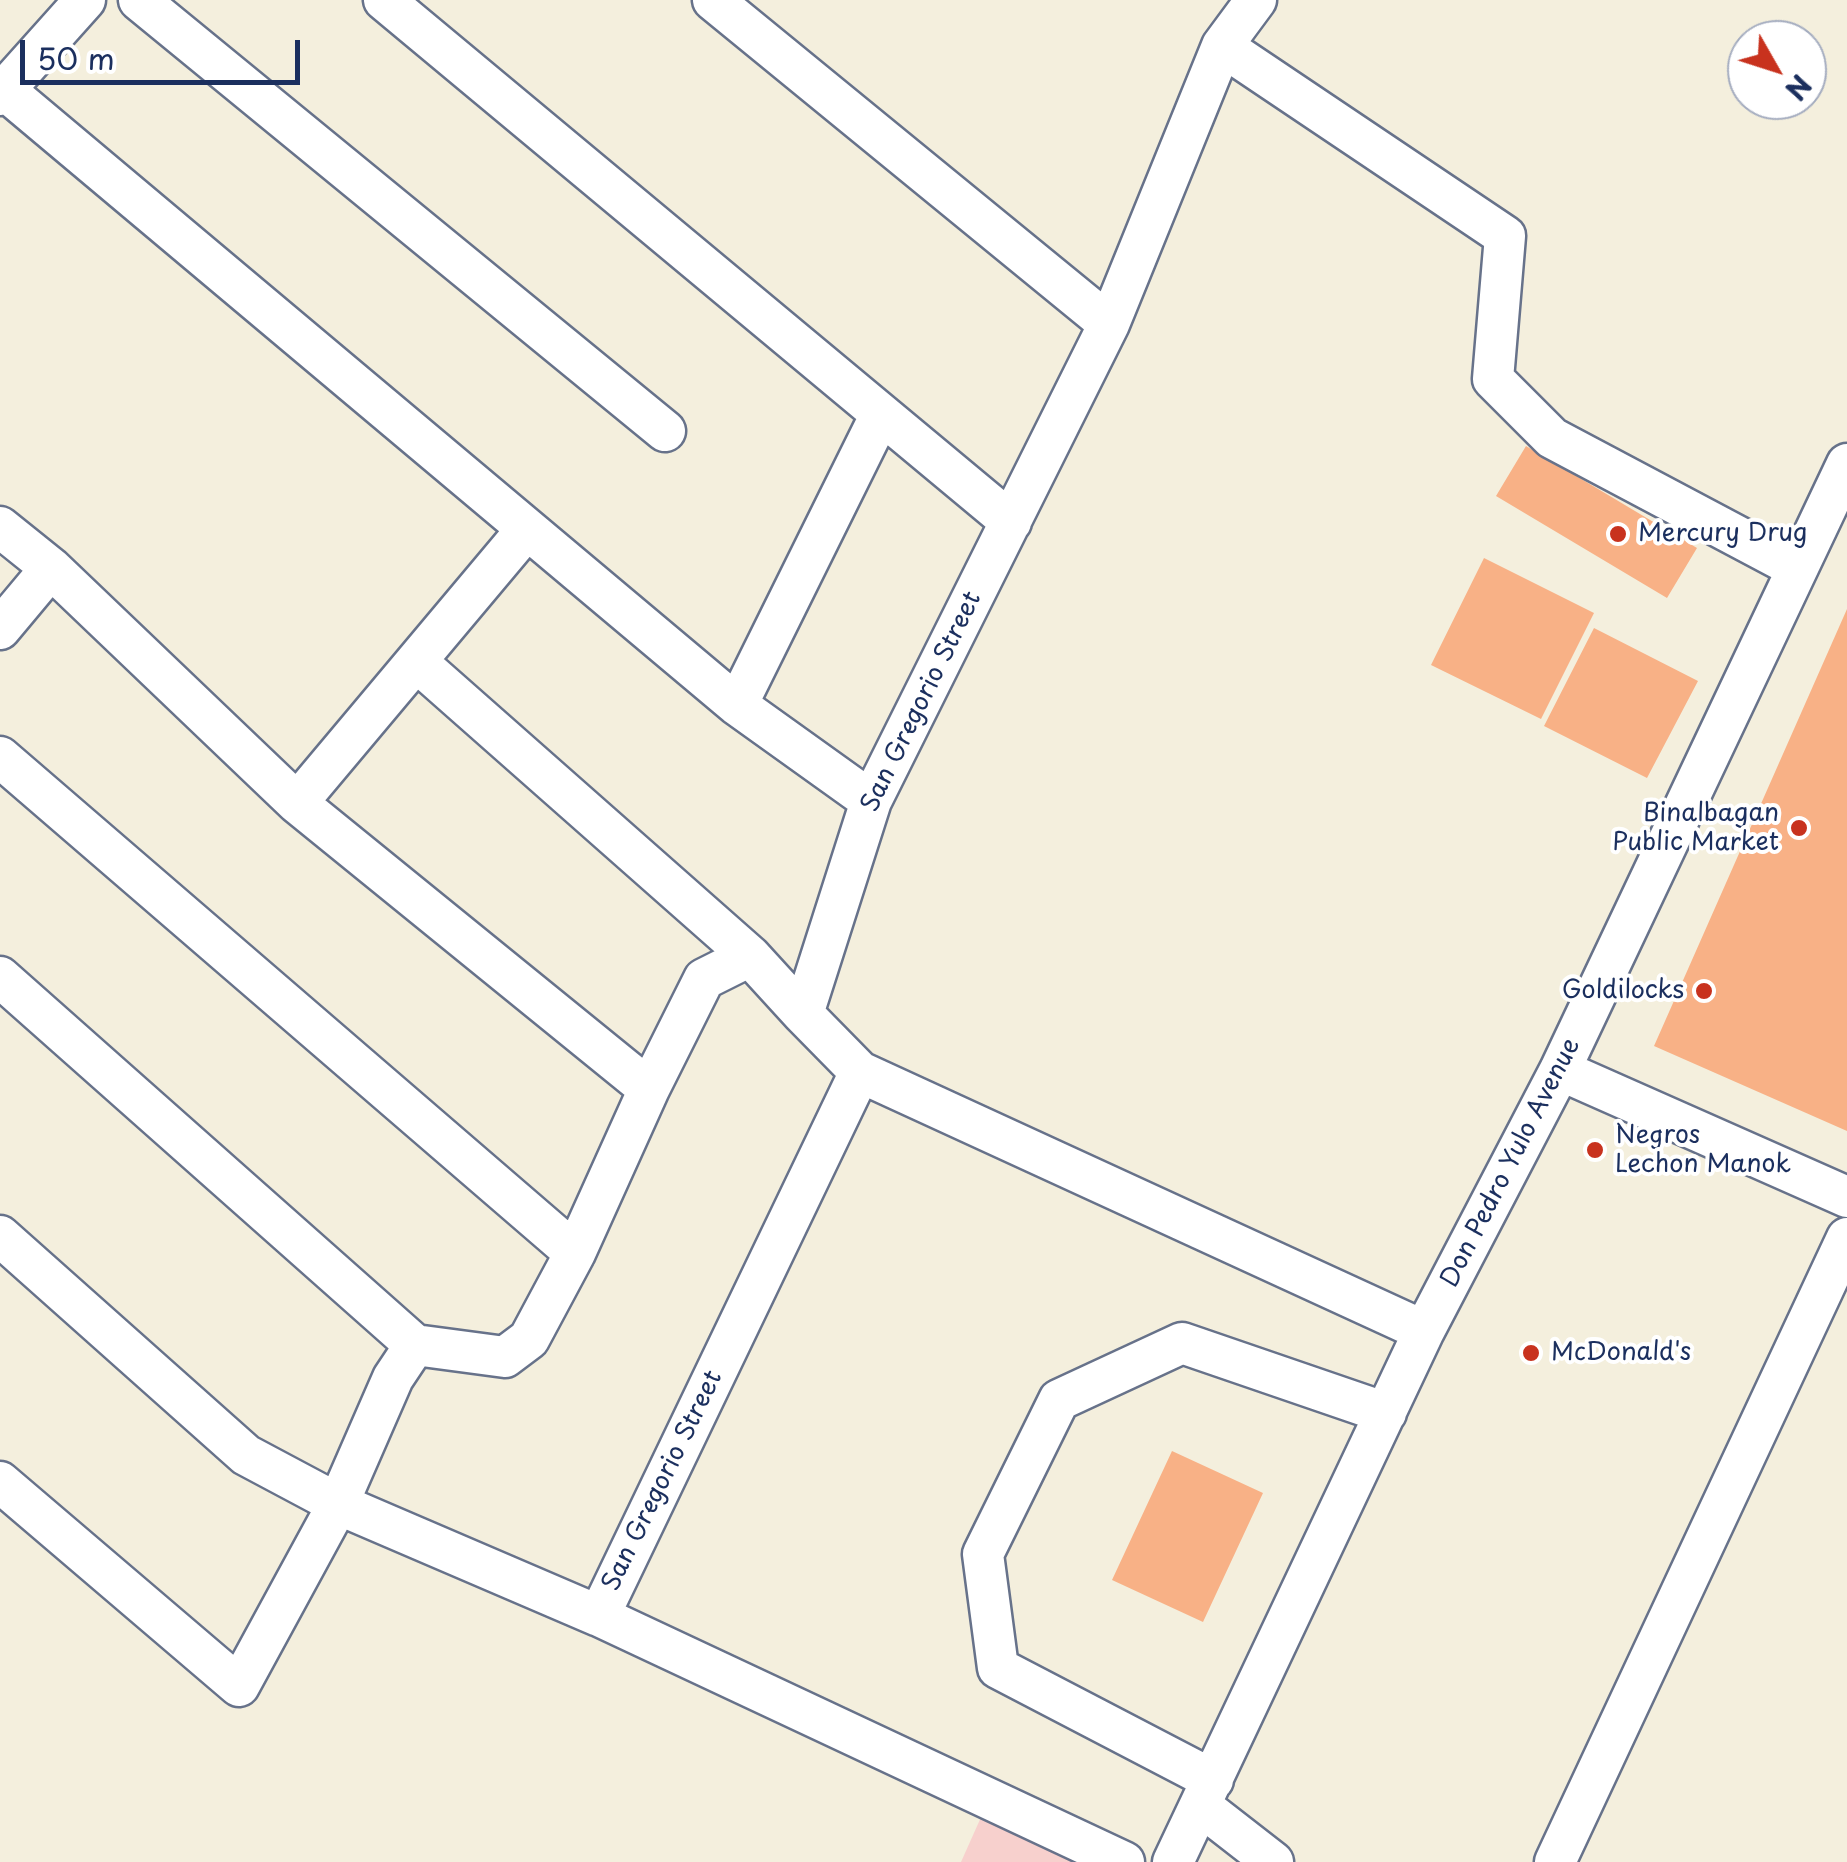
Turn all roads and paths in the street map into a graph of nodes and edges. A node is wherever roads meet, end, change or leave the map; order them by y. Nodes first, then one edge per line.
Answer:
1 (85, 0) edge
2 (140, 0) edge
3 (384, 0) edge
4 (712, 0) edge
5 (1256, 0) edge
6 (1222, 46) junction
7 (2, 90) edge
8 (1109, 324) junction
9 (881, 414) junction
10 (665, 432) dead end
11 (1847, 464) edge
12 (1012, 522) junction
13 (0, 526) edge
14 (527, 529) junction
15 (1832, 535) edge
16 (51, 568) junction
17 (1797, 568) junction
18 (0, 629) edge
19 (417, 662) junction
20 (737, 705) junction
21 (0, 757) edge
22 (871, 801) junction
23 (298, 803) junction
24 (750, 956) junction
25 (0, 977) edge
26 (803, 1014) junction
27 (1560, 1070) junction
28 (860, 1072) junction
29 (649, 1089) junction
30 (1847, 1198) edge
31 (0, 1236) edge
32 (1847, 1238) edge
33 (575, 1253) junction
34 (1424, 1331) junction
35 (415, 1345) junction
36 (1386, 1413) junction
37 (0, 1482) edge
38 (338, 1504) junction
39 (598, 1616) junction
40 (1207, 1793) junction
41 (1124, 1862) edge
42 (1173, 1862) edge
43 (1273, 1862) edge
44 (1556, 1862) edge

1 - 7 street
2 - 10 street
3 - 9 street
4 - 8 street
5 - 6 street, San Gregorio Street
6 - 8 street, San Gregorio Street
6 - 17 street
7 - 14 street
8 - 12 street, San Gregorio Street
9 - 12 street
9 - 20 street
11 - 15 street, Don Pedro Yulo Avenue
12 - 22 street, San Gregorio Street
13 - 16 street
14 - 19 street
14 - 20 street
15 - 17 street, Don Pedro Yulo Avenue
16 - 18 street
16 - 23 street
17 - 27 street, Don Pedro Yulo Avenue
19 - 23 street
19 - 24 street
20 - 22 street
21 - 33 street
22 - 26 street, San Gregorio Street
23 - 29 street
24 - 26 street
24 - 29 street
25 - 35 street
26 - 28 street
27 - 30 street
27 - 34 street, Don Pedro Yulo Avenue
28 - 34 street
28 - 39 street, San Gregorio Street
29 - 33 street
31 - 38 street
32 - 44 street
33 - 35 street
34 - 36 street, Don Pedro Yulo Avenue
35 - 38 street
36 - 40 street, Don Pedro Yulo Avenue
36 - 40 street
37 - 38 street
38 - 39 street
39 - 41 street
40 - 42 street, Don Pedro Yulo Avenue
40 - 43 street

